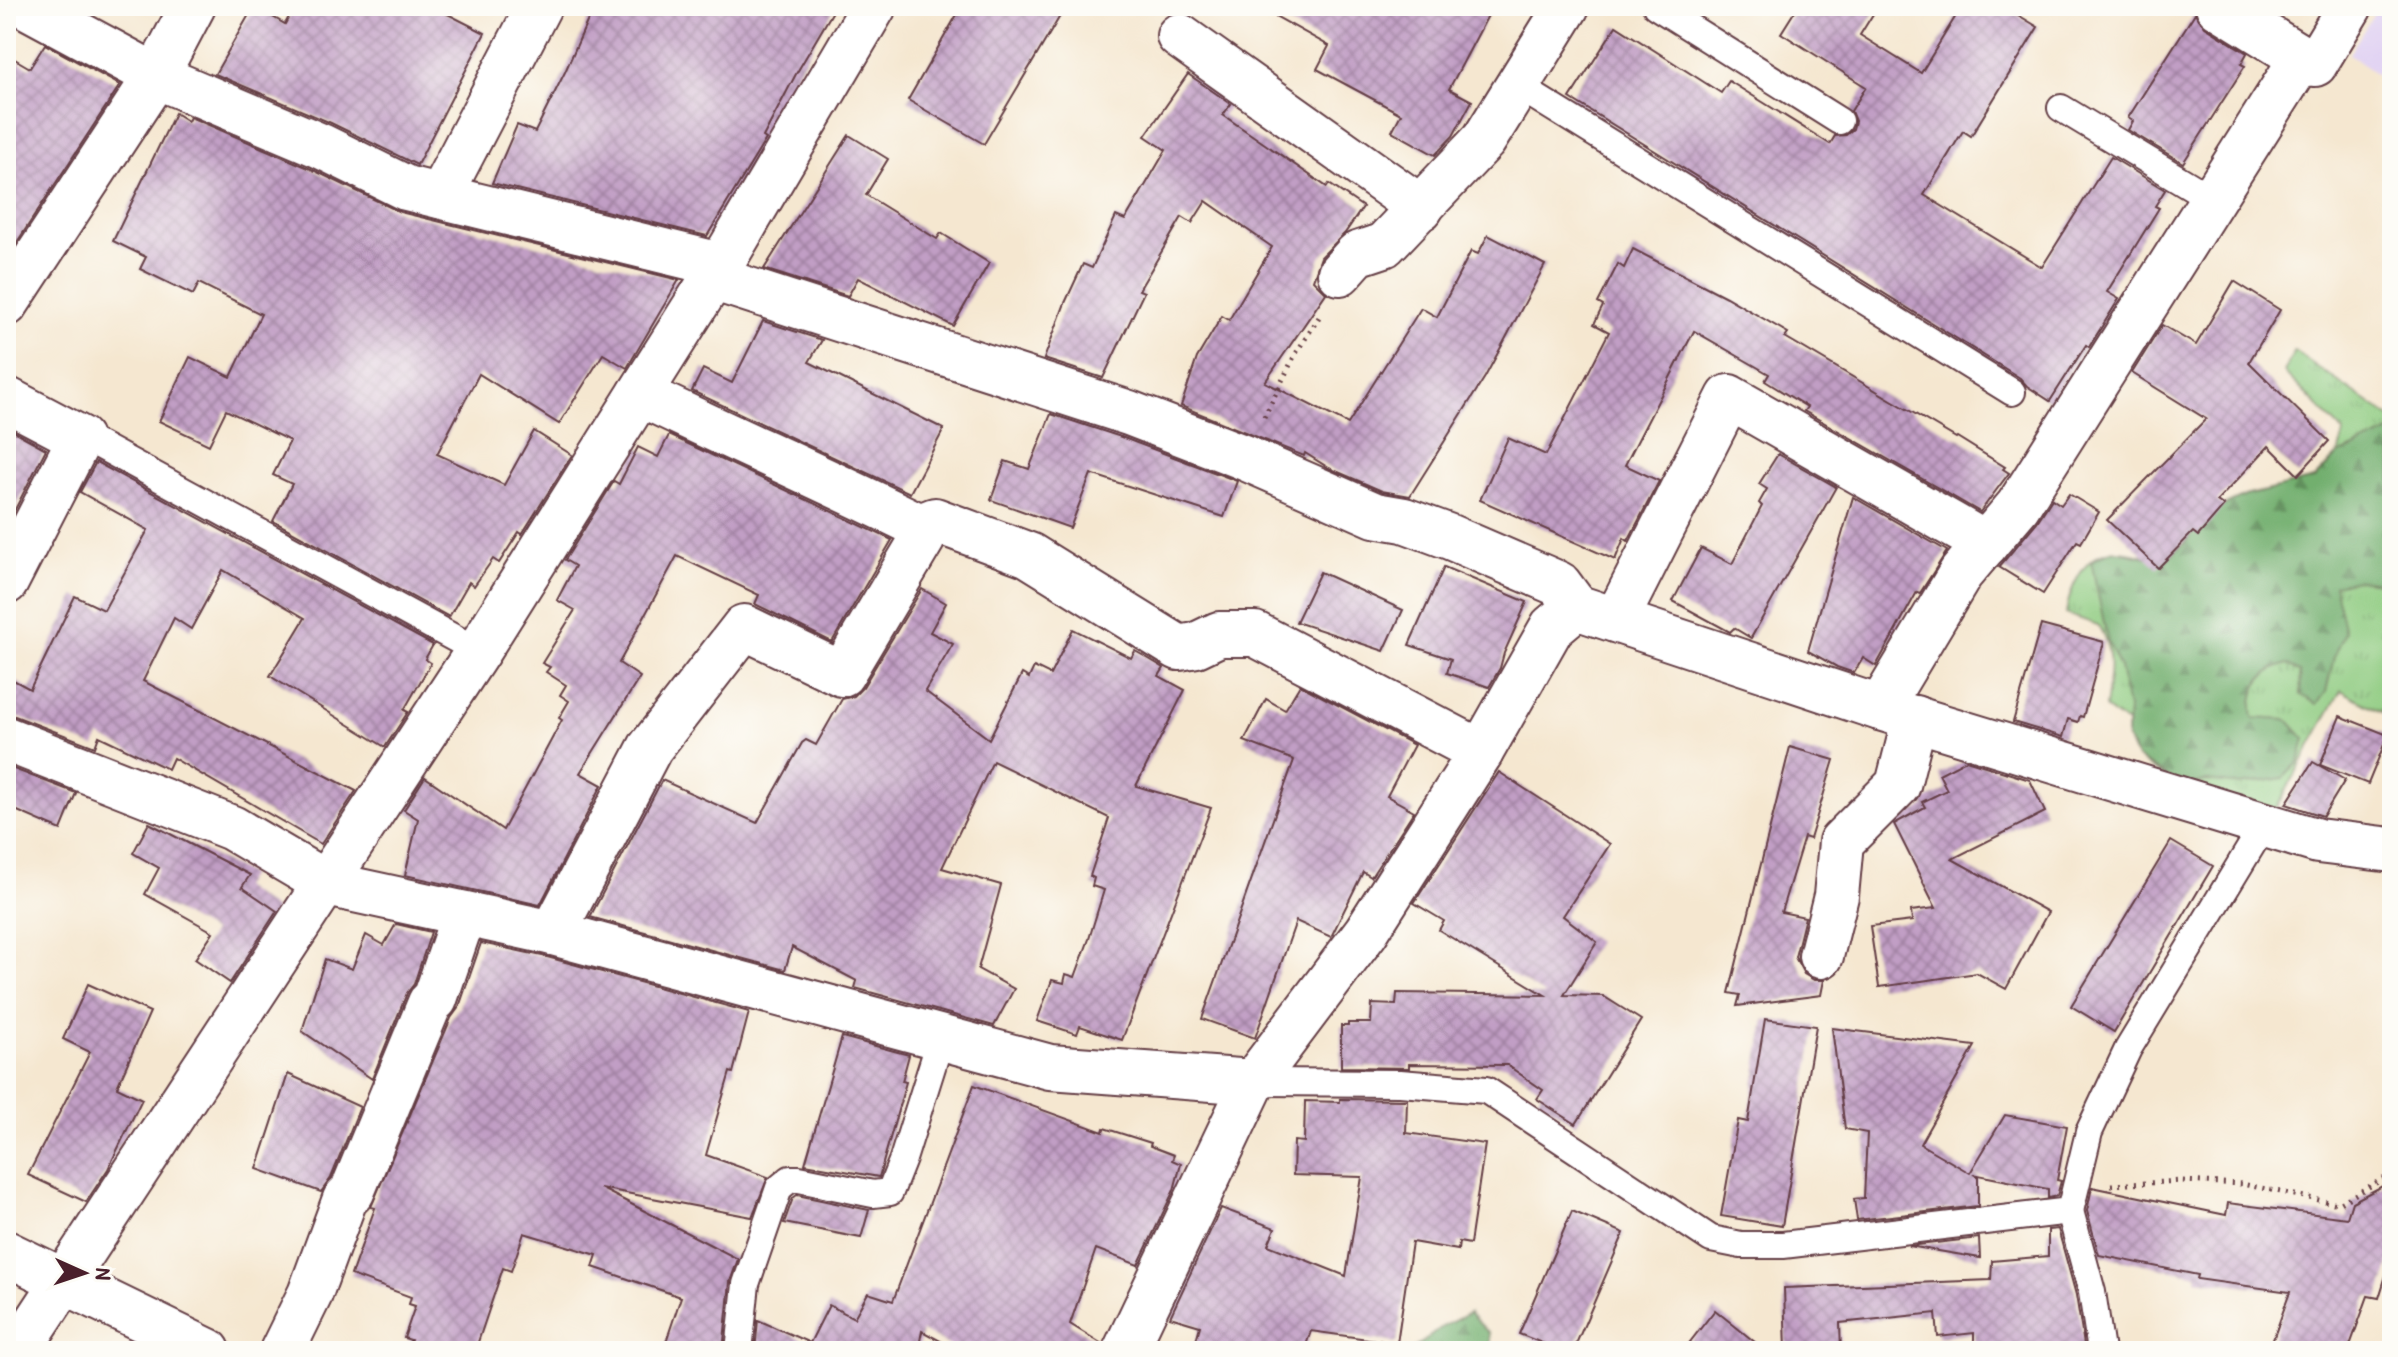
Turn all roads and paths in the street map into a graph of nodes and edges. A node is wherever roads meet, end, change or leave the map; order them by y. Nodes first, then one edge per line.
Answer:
1 (26, 6) edge
2 (193, 6) edge
3 (539, 6) edge
4 (874, 6) edge
5 (1567, 6) edge
6 (1656, 6) edge
7 (2218, 6) edge
8 (2350, 6) edge
9 (1179, 36) dead end
10 (2302, 58) junction
11 (156, 76) junction
12 (1518, 86) junction
13 (2061, 108) dead end
14 (1839, 121) dead end
15 (440, 196) junction
16 (2212, 199) junction
17 (1421, 208) junction
18 (716, 272) junction
19 (1340, 273) joint
20 (6, 304) edge
21 (2012, 392) dead end
22 (640, 394) junction
23 (6, 399) edge
24 (80, 438) junction
25 (1243, 457) junction
26 (920, 526) junction
27 (1986, 544) junction
28 (6, 582) edge
29 (1596, 614) junction
30 (478, 651) junction
31 (1898, 713) junction
32 (6, 739) edge
33 (1481, 752) junction
34 (2264, 825) junction
35 (2392, 850) edge
36 (327, 884) junction
37 (464, 914) junction
38 (553, 933) junction
39 (1821, 956) dead end
40 (941, 1038) junction
41 (1253, 1082) junction
42 (2392, 1174) edge
43 (2073, 1199) junction
44 (6, 1253) edge
45 (66, 1281) junction
46 (18, 1351) edge
47 (208, 1351) edge
48 (282, 1351) edge
49 (739, 1351) edge
50 (1125, 1351) edge
51 (2101, 1351) edge

1 - 11 street
2 - 11 street
3 - 15 street
4 - 18 street
5 - 12 street
6 - 14 lane
7 - 10 street
8 - 10 street
9 - 17 street
10 - 16 street
11 - 15 street
11 - 20 street
12 - 17 street
12 - 21 lane
13 - 16 lane
15 - 18 street
16 - 27 street
17 - 19 street
18 - 22 street
18 - 25 street
19 - 25 path
22 - 26 street
22 - 30 street
23 - 24 street
24 - 28 street
24 - 30 lane
25 - 29 street
26 - 33 street
26 - 38 street
27 - 29 street
27 - 31 street
29 - 31 street
29 - 33 street
30 - 36 street
31 - 34 street
31 - 39 street
32 - 36 street
33 - 41 street
34 - 35 street
34 - 43 lane
36 - 37 street
36 - 45 street
37 - 38 street
37 - 48 street
38 - 40 street
40 - 41 street
40 - 49 lane
41 - 43 lane
41 - 50 street
42 - 43 path
43 - 51 lane
44 - 45 street
45 - 46 street
45 - 47 street

